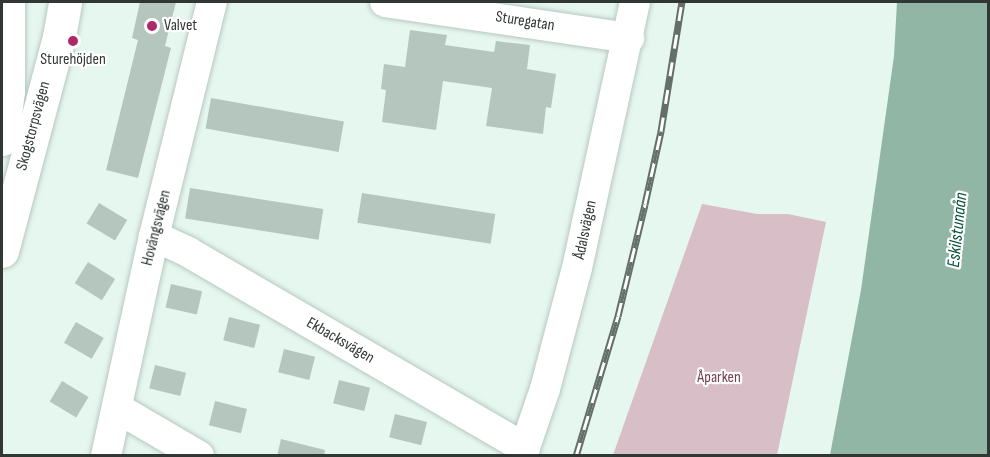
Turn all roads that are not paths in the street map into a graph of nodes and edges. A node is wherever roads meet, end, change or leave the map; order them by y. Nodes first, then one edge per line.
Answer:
1 (8, 2) edge
2 (65, 2) edge
3 (212, 2) edge
4 (385, 2) edge
5 (635, 2) edge
6 (629, 38) junction
7 (2, 139) edge
8 (154, 236) junction
9 (2, 251) edge
10 (117, 408) junction
11 (523, 452) edge
12 (106, 456) edge
13 (199, 456) edge

1 - 7 main road, Skogstorpsvägen
2 - 9 main road, Skogstorpsvägen
3 - 8 street, Hovängsvägen
4 - 6 street, Sturegatan
5 - 6 street, Ådalsvägen
6 - 11 street, Ådalsvägen
8 - 10 street, Hovängsvägen
8 - 11 street, Ekbacksvägen
10 - 12 street, Hovängsvägen
10 - 13 street

